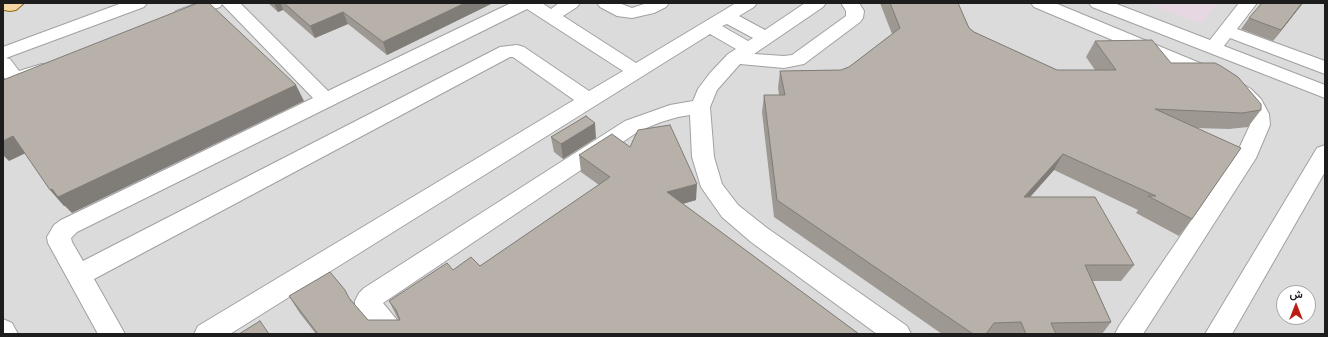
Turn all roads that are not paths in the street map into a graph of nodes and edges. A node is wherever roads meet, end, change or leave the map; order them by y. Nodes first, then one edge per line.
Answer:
1 (138, 3) edge
2 (214, 3) edge
3 (230, 3) edge
4 (525, 3) edge
5 (531, 3) edge
6 (571, 3) edge
7 (606, 3) edge
8 (660, 3) edge
9 (748, 3) edge
10 (816, 3) edge
11 (850, 3) edge
12 (1040, 3) edge
13 (1098, 3) edge
14 (1248, 3) edge
15 (551, 16) junction
16 (718, 21) junction
17 (164, 23) edge
18 (1227, 31) junction
19 (750, 48) junction
20 (1213, 49) junction
21 (3, 53) edge
22 (3, 63) edge
23 (56, 64) edge
24 (1325, 68) edge
25 (636, 71) junction
26 (1325, 92) edge
27 (326, 100) junction
28 (588, 100) junction
29 (700, 106) junction
30 (1325, 153) edge
31 (78, 276) junction
32 (3, 330) edge
33 (4, 334) edge
34 (112, 334) edge
35 (207, 334) edge
36 (393, 334) edge
37 (898, 334) edge
38 (1128, 334) edge
39 (1218, 334) edge

1 - 21 lane
2 - 17 lane
3 - 27 lane
4 - 27 lane
5 - 15 lane
6 - 15 lane
7 - 8 lane
9 - 16 lane
10 - 19 lane
11 - 19 lane
12 - 38 lane
13 - 20 lane
14 - 18 lane
15 - 25 lane
16 - 19 lane
16 - 25 lane
18 - 20 lane
18 - 24 lane
19 - 29 lane
20 - 26 lane
22 - 23 lane
25 - 28 lane
27 - 31 lane
28 - 31 lane
28 - 35 lane
29 - 36 lane
29 - 37 lane
30 - 39 lane
31 - 34 lane
32 - 33 lane

